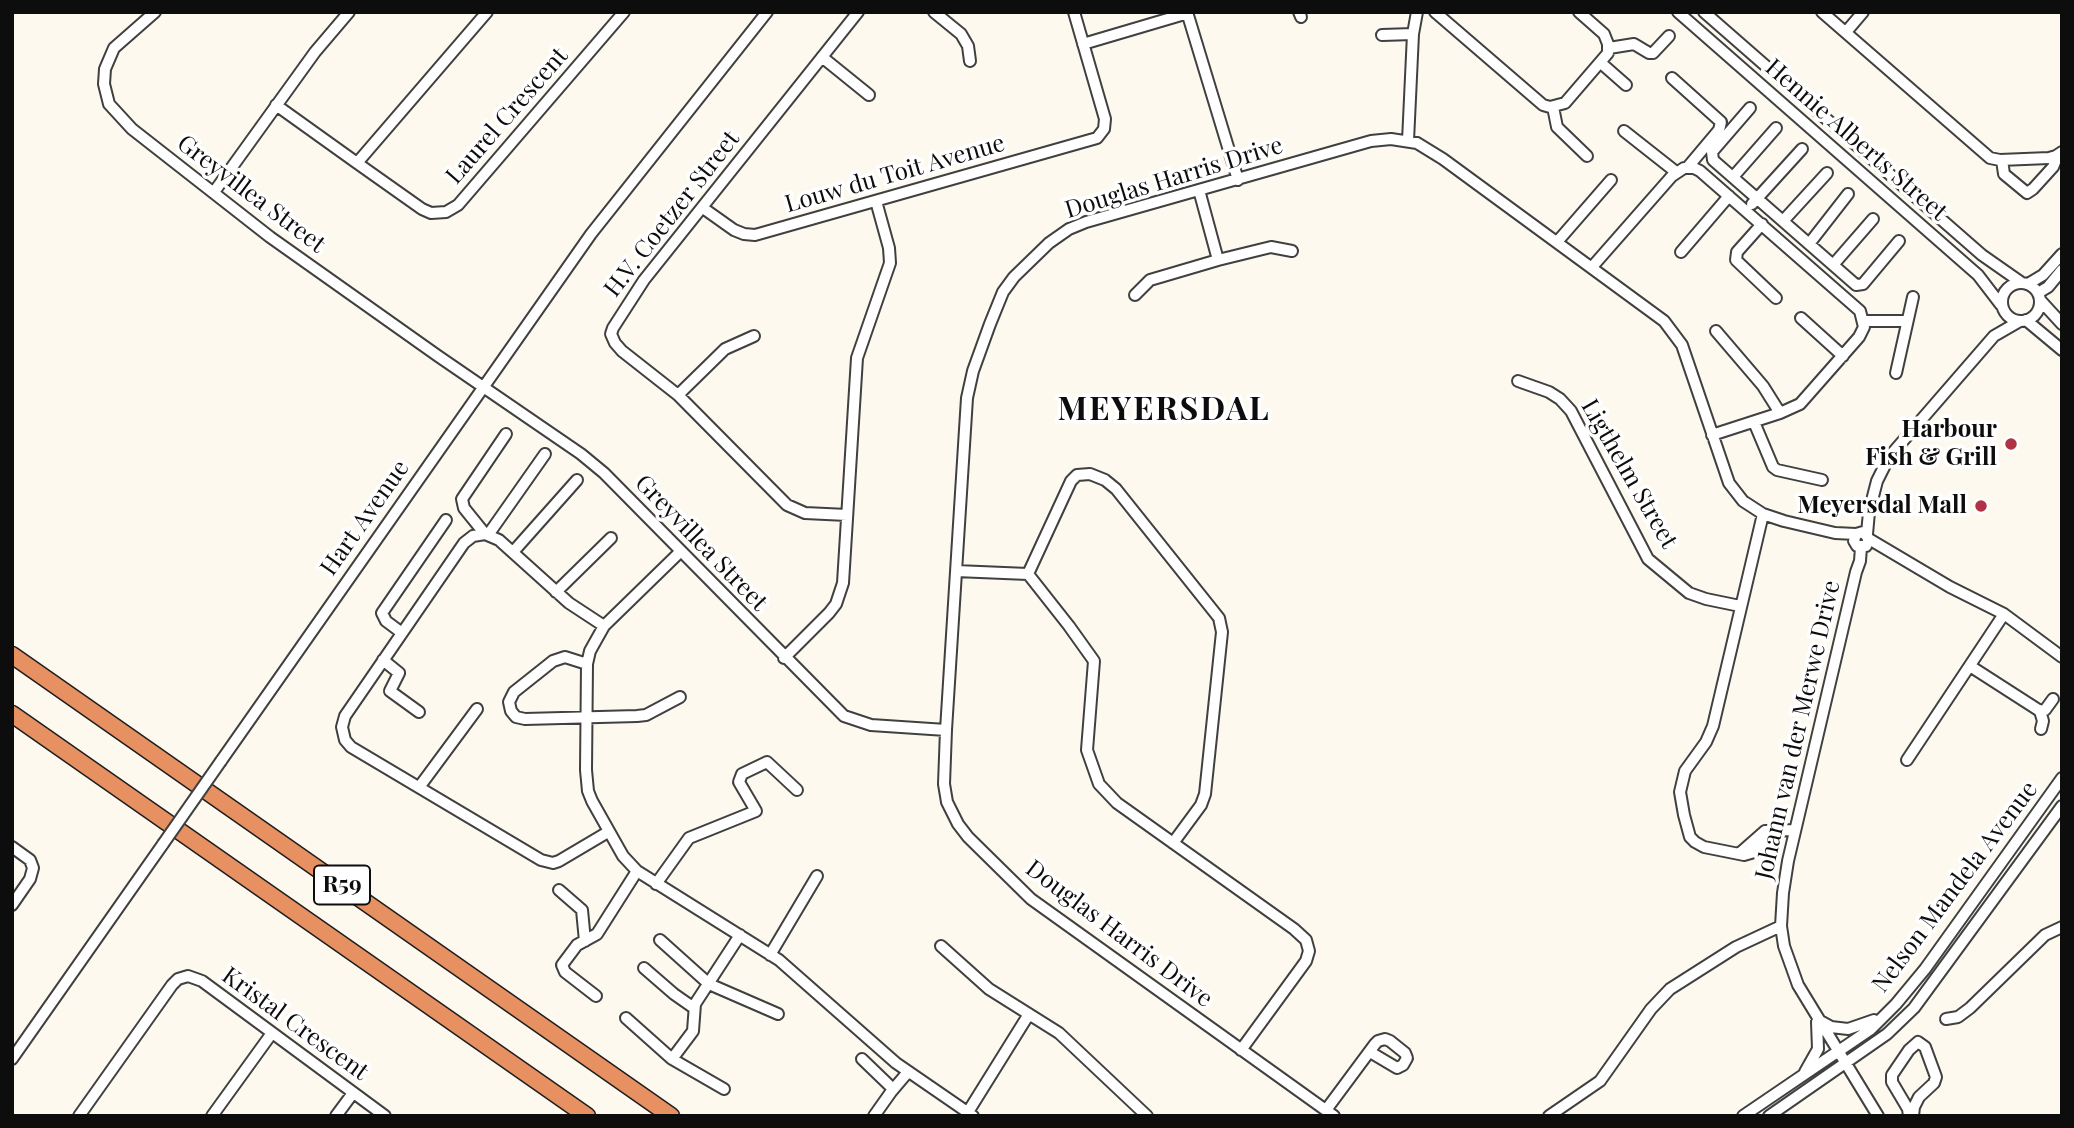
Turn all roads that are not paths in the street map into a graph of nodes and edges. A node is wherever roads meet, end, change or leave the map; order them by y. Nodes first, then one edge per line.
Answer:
1 (155, 12) edge
2 (349, 12) edge
3 (487, 12) edge
4 (624, 12) edge
5 (767, 12) edge
6 (858, 12) edge
7 (934, 12) edge
8 (1074, 12) edge
9 (1144, 12) edge
10 (1417, 12) edge
11 (1436, 12) edge
12 (1579, 12) edge
13 (1678, 12) edge
14 (1704, 12) edge
15 (1863, 12) edge
16 (1187, 13) edge
17 (1824, 13) edge
18 (1148, 25) junction
19 (1846, 32) junction
20 (1413, 34) junction
21 (1382, 35) dead end
22 (1669, 36) dead end
23 (1083, 44) junction
24 (1609, 48) junction
25 (822, 57) junction
26 (970, 61) dead end
27 (1601, 63) junction
28 (1672, 78) dead end
29 (1626, 85) dead end
30 (869, 95) dead end
31 (276, 105) junction
32 (1553, 107) junction
33 (1750, 108) dead end
34 (1776, 128) dead end
35 (1623, 131) dead end
36 (1408, 141) junction
37 (1802, 149) dead end
38 (2060, 154) edge
39 (1587, 156) dead end
40 (2002, 160) junction
41 (357, 163) junction
42 (1687, 168) junction
43 (1676, 172) junction
44 (1827, 173) dead end
45 (1733, 177) junction
46 (1237, 180) junction
47 (1611, 180) dead end
48 (1199, 190) junction
49 (214, 192) junction
50 (1848, 194) dead end
51 (1729, 196) junction
52 (1758, 199) junction
53 (876, 201) junction
54 (702, 208) junction
55 (1746, 210) junction
56 (1873, 219) dead end
57 (1783, 221) junction
58 (1762, 224) junction
59 (1899, 241) dead end
60 (1557, 242) junction
61 (1809, 244) junction
62 (1292, 251) dead end
63 (1681, 252) dead end
64 (2062, 254) edge
65 (1218, 260) junction
66 (1833, 265) junction
67 (1592, 267) junction
68 (2062, 270) edge
69 (2025, 284) junction
70 (1135, 295) dead end
71 (1913, 297) dead end
72 (2039, 297) junction
73 (1776, 298) dead end
74 (2003, 308) junction
75 (1801, 318) dead end
76 (1864, 321) junction
77 (1908, 321) junction
78 (2023, 321) junction
79 (2062, 324) edge
80 (1716, 331) dead end
81 (754, 336) dead end
82 (1994, 336) junction
83 (2062, 350) edge
84 (1843, 356) junction
85 (1896, 373) dead end
86 (1518, 381) dead end
87 (485, 385) junction
88 (678, 395) junction
89 (1780, 413) junction
90 (1754, 422) junction
91 (506, 435) dead end
92 (1713, 435) junction
93 (545, 454) dead end
94 (577, 480) dead end
95 (1822, 480) dead end
96 (1763, 514) junction
97 (847, 515) junction
98 (446, 520) dead end
99 (486, 534) junction
100 (611, 538) dead end
101 (1861, 540) junction
102 (513, 552) junction
103 (680, 552) junction
104 (956, 571) junction
105 (1028, 575) junction
106 (556, 592) junction
107 (1740, 606) junction
108 (2004, 614) junction
109 (604, 626) junction
110 (402, 633) junction
111 (12, 655) edge
112 (2062, 657) edge
113 (784, 658) junction
114 (383, 660) junction
115 (587, 664) junction
116 (1970, 666) junction
117 (680, 697) dead end
118 (2053, 699) dead end
119 (477, 709) dead end
120 (2040, 711) junction
121 (419, 712) dead end
122 (12, 714) edge
123 (588, 718) junction
124 (2041, 729) dead end
125 (946, 730) junction
126 (1908, 760) dead end
127 (2062, 778) edge
128 (420, 786) junction
129 (797, 790) dead end
130 (2062, 806) edge
131 (1794, 831) junction
132 (608, 832) junction
133 (1173, 843) junction
134 (12, 847) edge
135 (637, 871) junction
136 (817, 876) dead end
137 (656, 884) junction
138 (559, 890) dead end
139 (12, 905) edge
140 (1781, 926) junction
141 (2062, 927) edge
142 (740, 936) junction
143 (660, 940) dead end
144 (585, 941) junction
145 (941, 946) dead end
146 (770, 955) junction
147 (644, 968) dead end
148 (709, 984) junction
149 (596, 996) dead end
150 (1896, 1004) junction
151 (694, 1008) junction
152 (778, 1014) dead end
153 (1029, 1014) junction
154 (626, 1018) dead end
155 (1818, 1018) junction
156 (1946, 1019) dead end
157 (272, 1033) junction
158 (1241, 1050) junction
159 (496, 1052) junction
160 (1370, 1052) dead end
161 (1838, 1052) junction
162 (12, 1059) edge
163 (672, 1059) junction
164 (862, 1059) dead end
165 (1845, 1063) junction
166 (905, 1070) junction
167 (1801, 1077) junction
168 (890, 1089) junction
169 (724, 1090) dead end
170 (353, 1093) junction
171 (1330, 1113) edge
172 (971, 1114) edge
173 (79, 1116) edge
174 (212, 1116) edge
175 (336, 1116) edge
176 (385, 1116) edge
177 (571, 1116) edge
178 (587, 1116) edge
179 (671, 1116) edge
180 (874, 1116) edge
181 (1147, 1116) edge
182 (1549, 1116) edge
183 (1743, 1116) edge
184 (1769, 1116) edge
185 (1878, 1116) edge
186 (1911, 1116) edge

1 - 49 street, Greyvillea Street
2 - 31 street
3 - 41 street
4 - 41 street, Laurel Crescent
5 - 87 street, Hart Avenue
6 - 25 street, H.V. Coetzer Street
7 - 26 street
8 - 23 street
9 - 18 street
10 - 20 street
11 - 32 street
12 - 24 street
13 - 74 street, Hennie Alberts Street
14 - 69 street, Hennie Alberts Street
15 - 19 street
16 - 18 street
16 - 46 street
17 - 19 street
18 - 23 street
19 - 40 street
20 - 21 street
20 - 36 street
22 - 24 street
23 - 53 street, Louw du Toit Avenue
24 - 27 street
25 - 30 street
25 - 54 street, H.V. Coetzer Street
27 - 29 street
27 - 32 street
28 - 42 street
31 - 41 street
31 - 49 street
32 - 39 street
33 - 45 street
34 - 45 street
35 - 43 street
36 - 46 street, Douglas Harris Drive
36 - 60 street, Douglas Harris Drive
37 - 52 street
38 - 40 street
38 - 40 street
42 - 43 street
42 - 51 street
43 - 67 street
44 - 57 street
45 - 52 street
46 - 48 street, Douglas Harris Drive
47 - 60 street
48 - 65 street
48 - 104 street, Douglas Harris Drive
49 - 87 street, Greyvillea Street
50 - 61 street
51 - 55 street
51 - 63 street
52 - 55 street
52 - 57 street
53 - 54 street, Louw du Toit Avenue
53 - 97 street
54 - 88 street, H.V. Coetzer Street
55 - 58 street
56 - 66 street
57 - 61 street
58 - 73 street
58 - 76 street
59 - 66 street
60 - 67 street, Douglas Harris Drive
61 - 66 street
62 - 65 street
64 - 69 street
65 - 70 street
67 - 92 street, Douglas Harris Drive
68 - 72 street
69 - 72 street, Hennie Alberts Street
69 - 74 street
71 - 77 street
72 - 78 street
72 - 79 street, Hennie Alberts Street
74 - 78 street, Hennie Alberts Street
74 - 82 street
75 - 84 street
76 - 77 street
76 - 84 street
77 - 85 street
78 - 82 street, Johann van der Merwe Drive
78 - 83 street, Hennie Alberts Street
80 - 89 street
81 - 88 street
82 - 101 street, Johann van der Merwe Drive
84 - 89 street
86 - 107 street, Ligthelm Street
87 - 103 street, Greyvillea Street
87 - 162 street, Hart Avenue, bridge
88 - 97 street, H.V. Coetzer Street
89 - 90 street
90 - 92 street
90 - 95 street
91 - 99 street
92 - 96 street, Douglas Harris Drive
93 - 99 street
94 - 102 street
96 - 101 street, Douglas Harris Drive
96 - 107 street
97 - 113 street
98 - 110 street
99 - 102 street
99 - 110 street
100 - 106 street
101 - 108 street, Douglas Harris Drive
101 - 131 street, Johann van der Merwe Drive
102 - 106 street
103 - 109 street
103 - 113 street, Greyvillea Street
104 - 105 street
104 - 125 street, Douglas Harris Drive
105 - 133 street
105 - 133 street
106 - 109 street
107 - 131 street
108 - 112 street, Douglas Harris Drive
108 - 116 street
109 - 115 street
110 - 114 street
111 - 179 highway, R59
113 - 125 street, Greyvillea Street
114 - 121 street
114 - 128 street
115 - 123 street
115 - 123 street
116 - 120 street
116 - 126 street
117 - 123 street
118 - 120 street
119 - 128 street
120 - 124 street
122 - 159 highway, R59
123 - 132 street
125 - 158 street, Douglas Harris Drive
127 - 150 street, Nelson Mandela Avenue
128 - 132 street
129 - 137 street
130 - 165 street, Nelson Mandela Avenue
131 - 140 street, Johann van der Merwe Drive
132 - 135 street
133 - 158 street
134 - 139 street
135 - 137 street
135 - 144 street
136 - 146 street
137 - 142 street
138 - 144 street
140 - 155 street, Johann van der Merwe Drive
140 - 182 street
141 - 156 street
142 - 146 street
142 - 148 street
143 - 148 street
144 - 149 street
145 - 153 street
146 - 166 street
147 - 151 street
148 - 151 street
148 - 152 street
150 - 155 street
150 - 161 street, Nelson Mandela Avenue
151 - 163 street
153 - 172 street
153 - 181 street
154 - 163 street
155 - 161 street, Johann van der Merwe Drive
155 - 167 street
157 - 170 street, Kristal Crescent
157 - 173 street, Kristal Crescent
157 - 174 street
158 - 171 street, Douglas Harris Drive
159 - 177 highway
159 - 178 highway, R59
160 - 171 street
161 - 165 street, Johann van der Merwe Drive
161 - 167 street, Nelson Mandela Avenue
163 - 169 street
164 - 168 street
165 - 184 street, Nelson Mandela Avenue
165 - 185 street, Johann van der Merwe Drive
166 - 168 street
166 - 172 street
167 - 183 street, Nelson Mandela Avenue
168 - 180 street
170 - 175 street
170 - 176 street, Kristal Crescent
186 - 186 street

